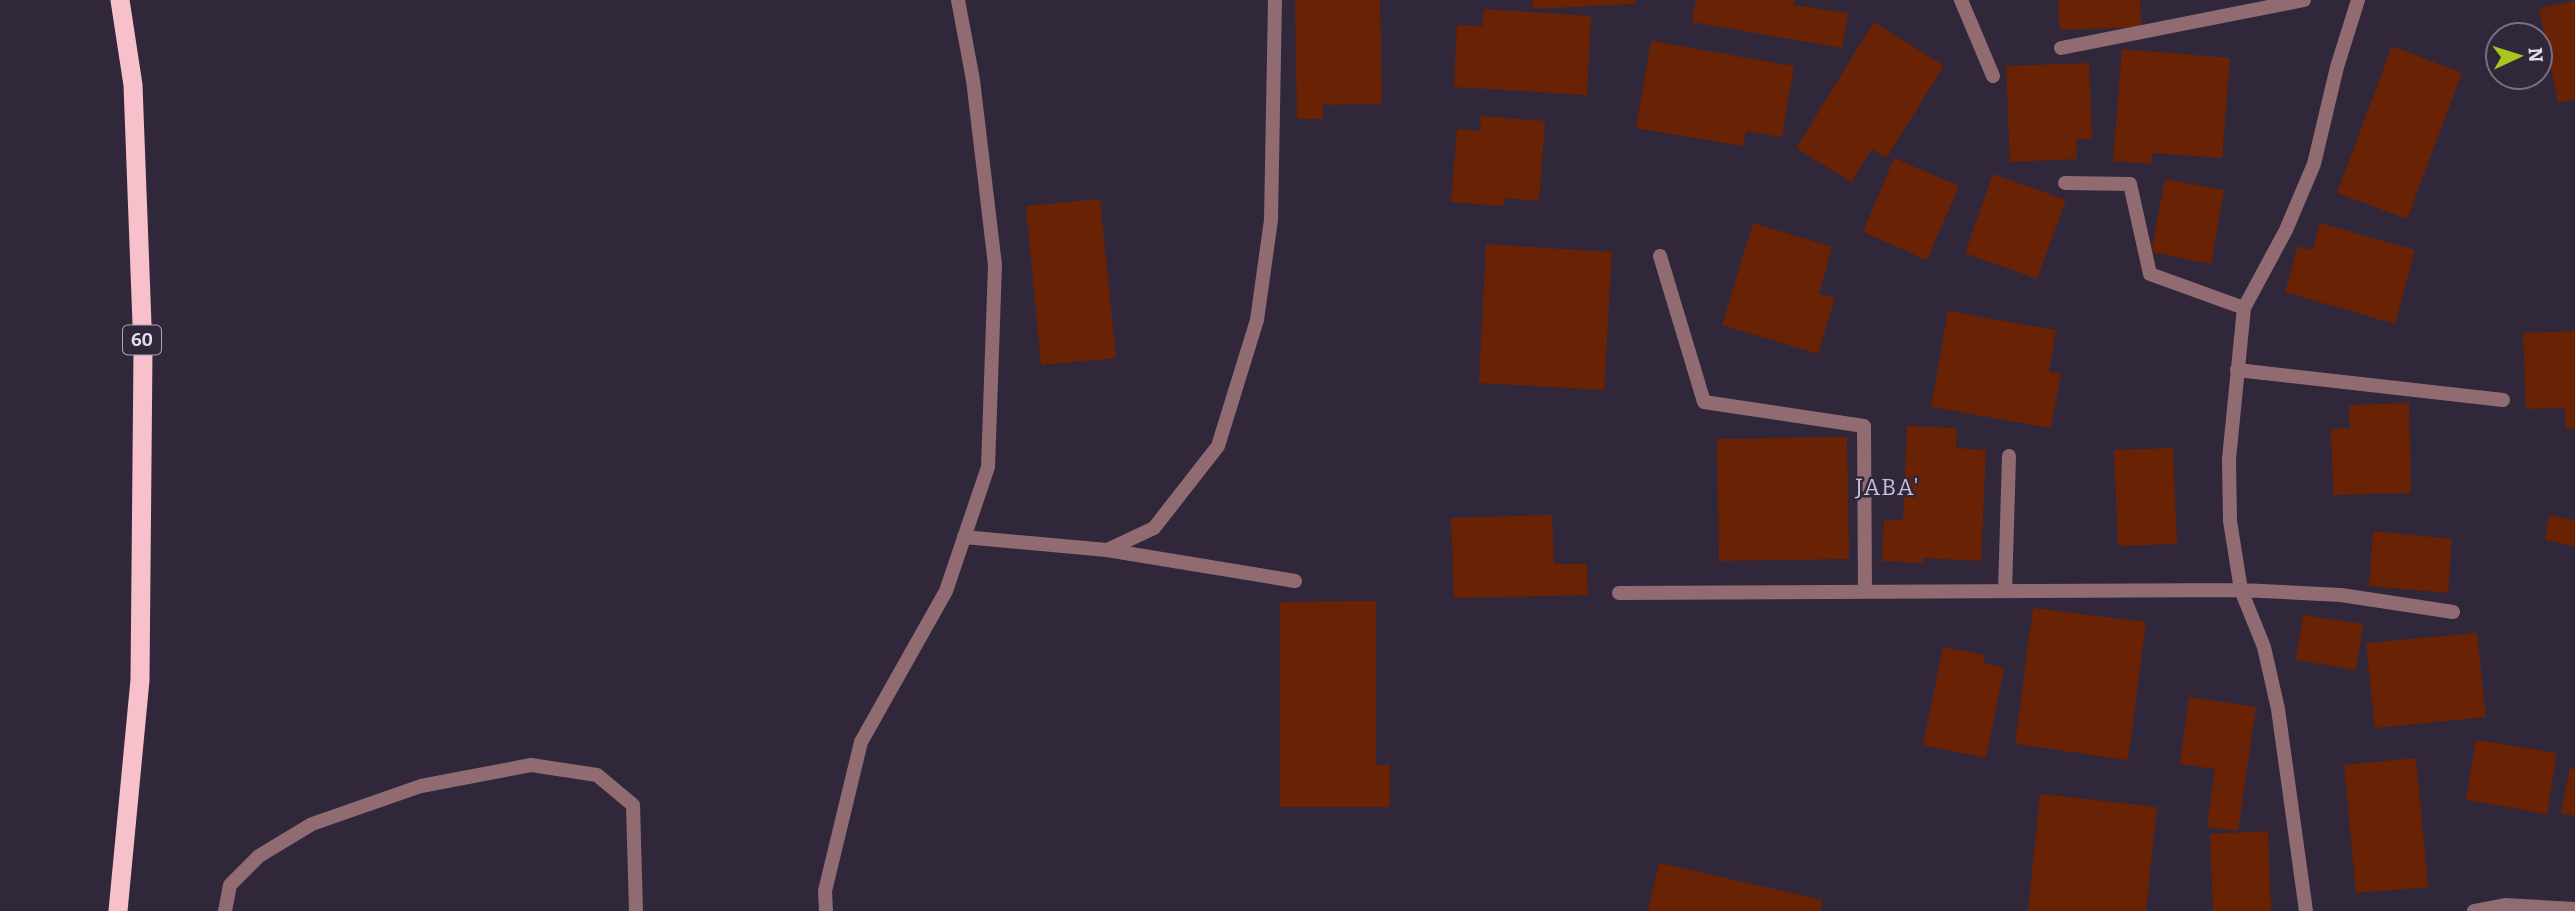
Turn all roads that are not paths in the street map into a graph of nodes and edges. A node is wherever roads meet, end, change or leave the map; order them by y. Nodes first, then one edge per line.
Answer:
1 (120, 0) edge
2 (958, 0) edge
3 (1275, 0) edge
4 (1961, 0) edge
5 (2304, 0) edge
6 (2358, 0) edge
7 (2061, 48) dead end
8 (1993, 76) dead end
9 (2065, 183) dead end
10 (1660, 256) dead end
11 (2244, 308) junction
12 (2237, 370) junction
13 (2503, 400) dead end
14 (2009, 456) dead end
15 (964, 537) junction
16 (1107, 550) junction
17 (1295, 581) dead end
18 (2241, 590) junction
19 (2005, 591) junction
20 (1865, 592) junction
21 (1619, 593) dead end
22 (2453, 612) dead end
23 (2575, 909) edge
24 (118, 911) edge
25 (225, 911) edge
26 (636, 911) edge
27 (825, 911) edge
28 (2305, 911) edge
29 (2473, 911) edge

1 - 24 highway, 60
2 - 15 street
3 - 16 street
4 - 8 street
5 - 7 street
6 - 11 street
9 - 11 street
10 - 20 street
11 - 12 street
12 - 13 street
12 - 18 street
14 - 19 street
15 - 16 street
15 - 27 street
16 - 17 street
18 - 19 street
18 - 22 street
18 - 28 street
19 - 20 street
20 - 21 street
23 - 29 street
25 - 26 street

